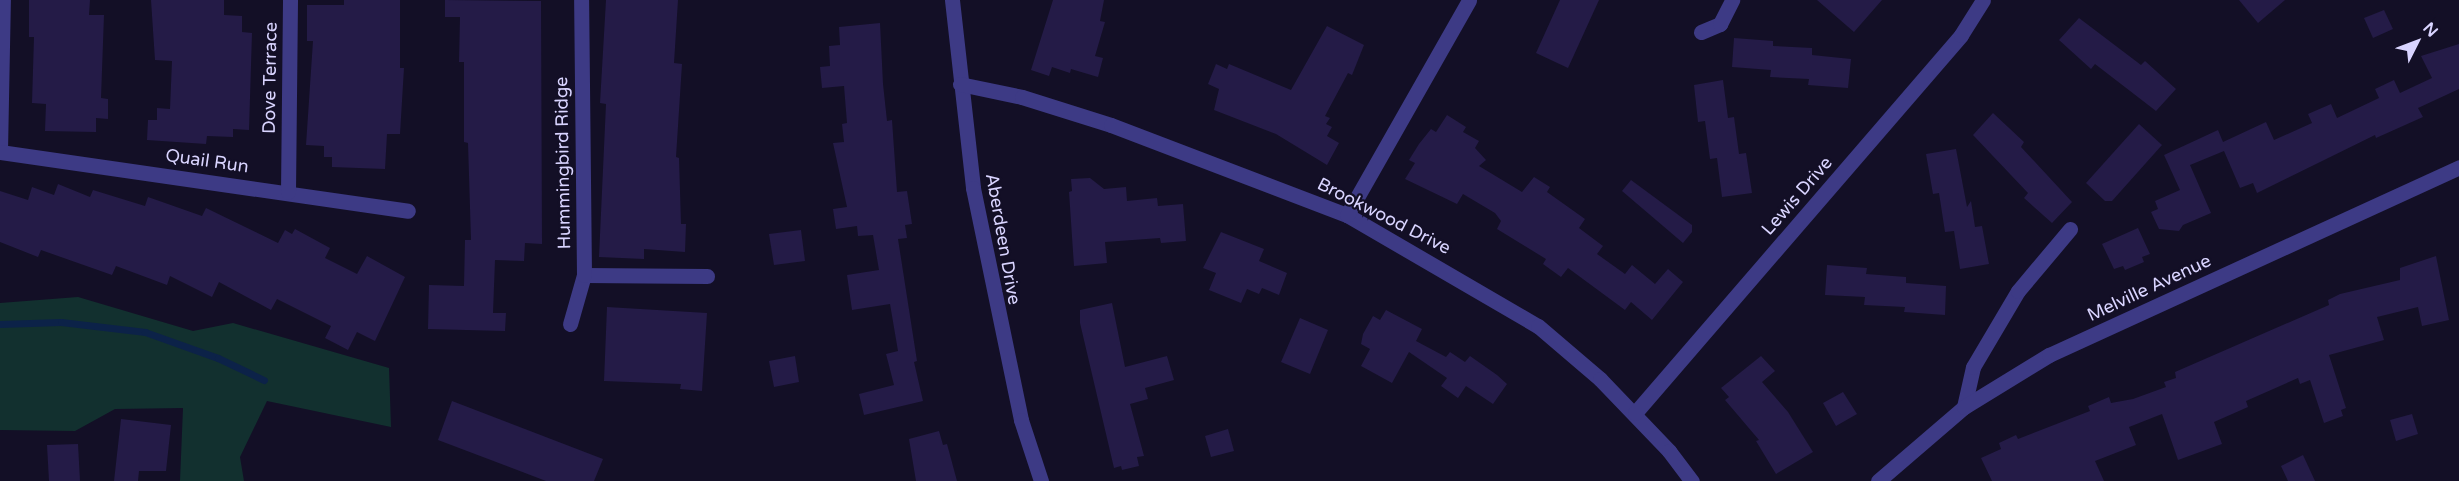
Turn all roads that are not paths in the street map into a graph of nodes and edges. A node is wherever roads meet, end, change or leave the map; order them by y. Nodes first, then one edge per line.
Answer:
1 (3, 0) edge
2 (291, 0) edge
3 (580, 0) edge
4 (952, 0) edge
5 (1469, 0) edge
6 (1732, 0) edge
7 (1983, 0) edge
8 (1701, 32) dead end
9 (960, 84) junction
10 (0, 152) edge
11 (2459, 167) edge
12 (288, 192) junction
13 (408, 211) dead end
14 (1347, 215) junction
15 (2070, 229) dead end
16 (584, 274) junction
17 (707, 276) dead end
18 (570, 324) dead end
19 (1964, 407) junction
20 (1635, 413) junction
21 (1041, 481) edge
22 (1692, 481) edge
23 (1878, 481) edge

1 - 10 street
2 - 12 street, Dove Terrace
3 - 16 street, Hummingbird Ridge
4 - 9 street, Aberdeen Drive
5 - 14 street
6 - 8 street
7 - 20 street, Lewis Drive
9 - 14 street, Brookwood Drive
9 - 21 street, Aberdeen Drive
10 - 12 street, Quail Run
11 - 19 street, Melville Avenue
12 - 13 street, Quail Run
14 - 20 street, Brookwood Drive
15 - 19 street
16 - 17 street
16 - 18 street, Hummingbird Ridge
19 - 23 street, Melville Avenue
20 - 22 street, Brookwood Drive

